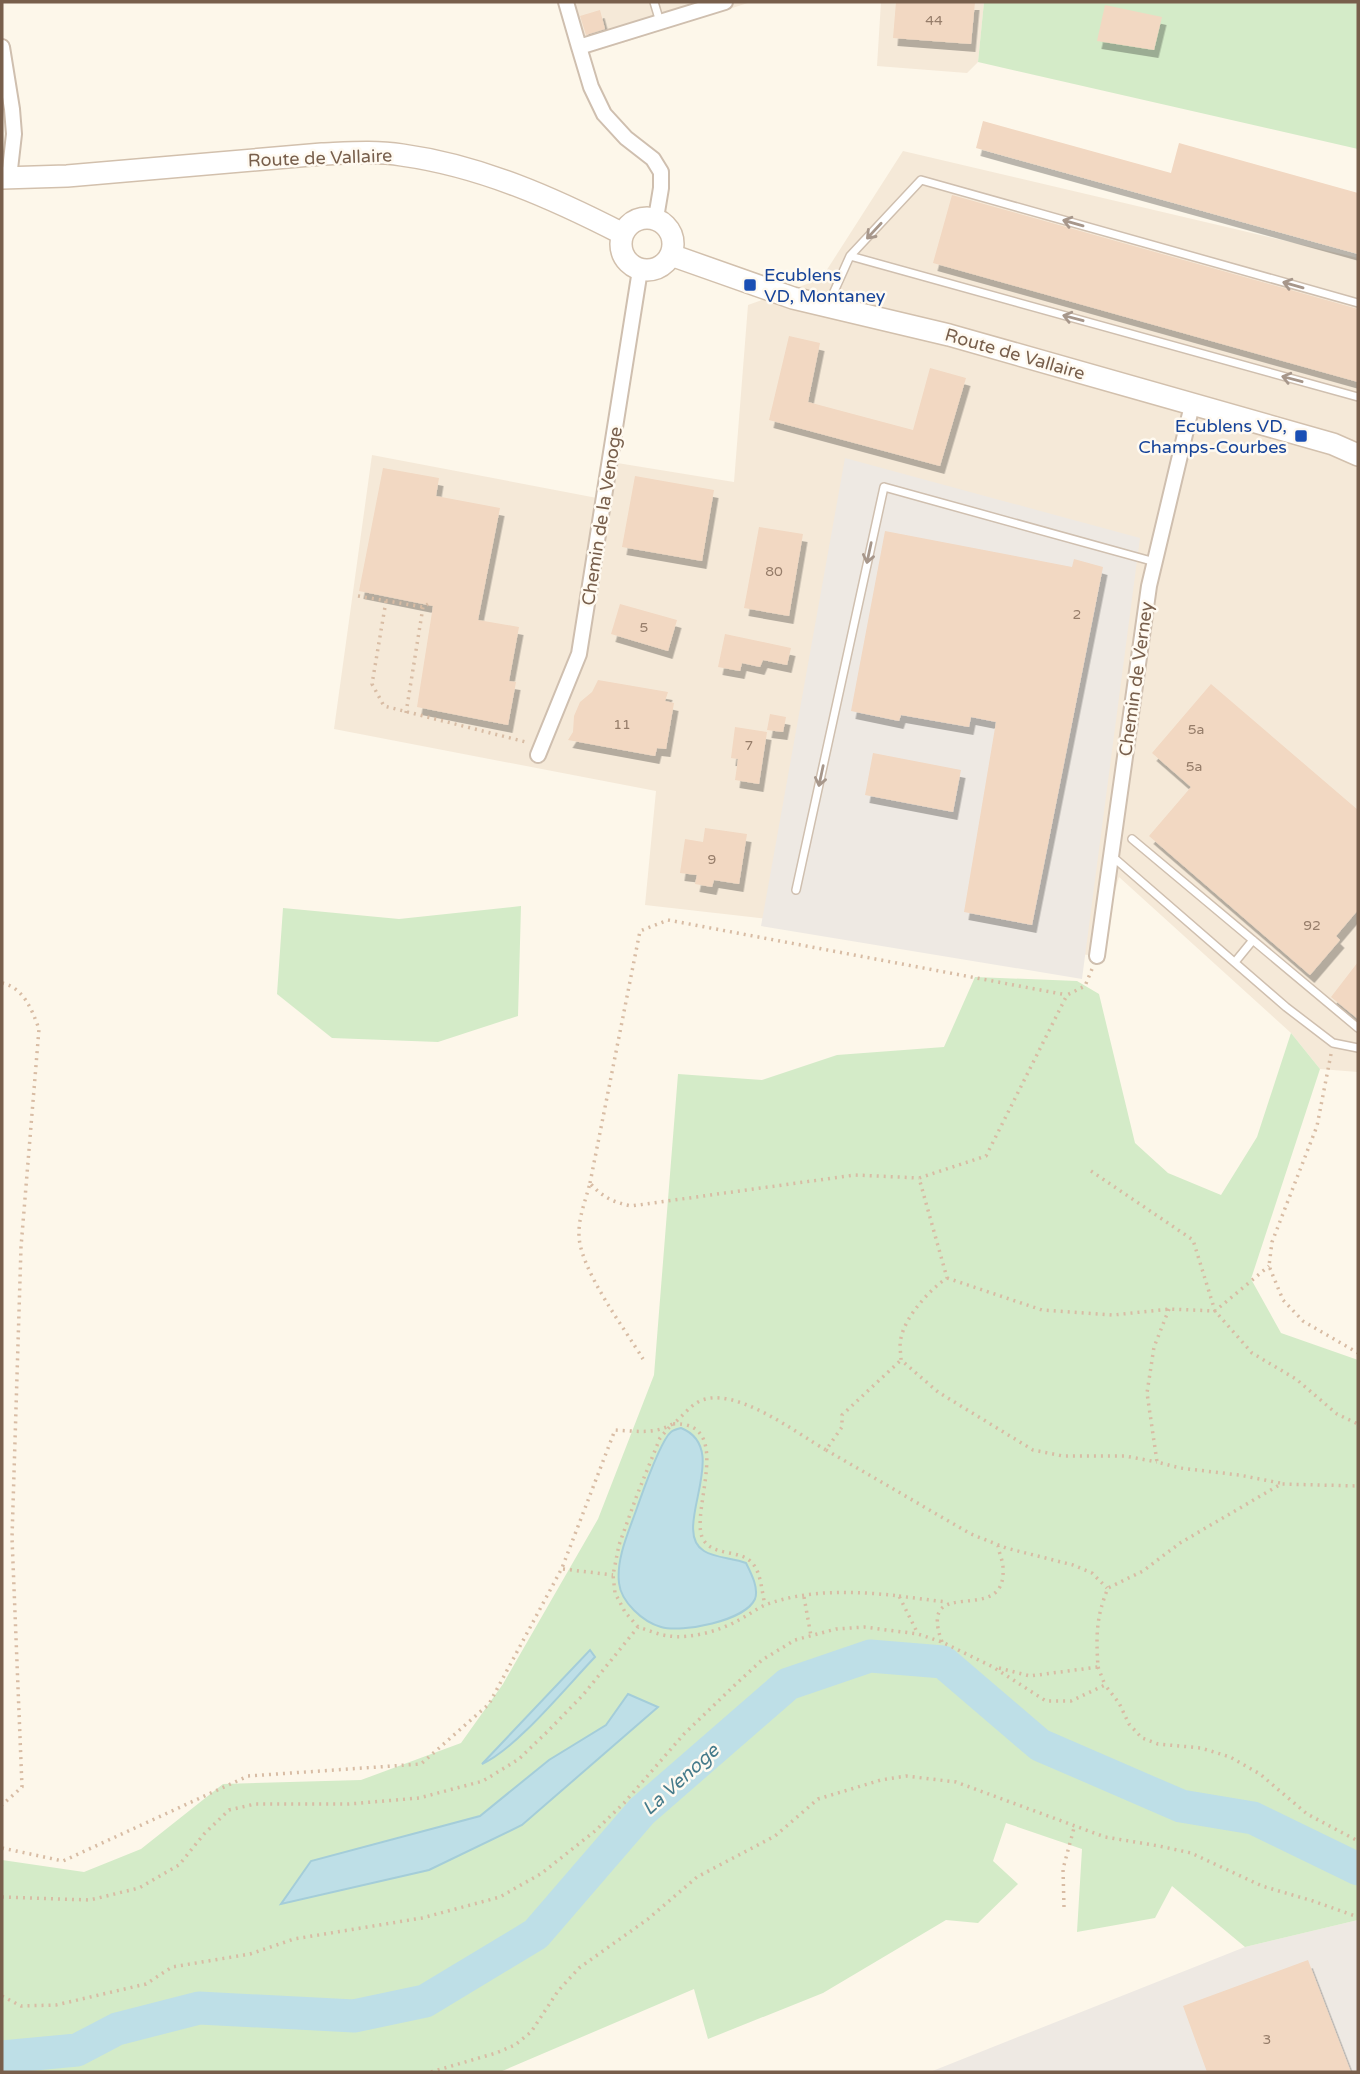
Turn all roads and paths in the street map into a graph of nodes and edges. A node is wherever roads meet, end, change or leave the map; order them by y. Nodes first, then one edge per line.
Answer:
1 (566, 2) edge
2 (654, 2) edge
3 (724, 2) edge
4 (660, 23) junction
5 (2, 47) edge
6 (579, 47) junction
7 (6, 178) edge
8 (656, 218) junction
9 (623, 234) junction
10 (671, 255) junction
11 (850, 256) junction
12 (640, 270) junction
13 (1358, 303) edge
14 (827, 307) junction
15 (1358, 397) edge
16 (1192, 405) junction
17 (1358, 455) edge
18 (1155, 562) junction
19 (358, 596) dead end
20 (386, 601) junction
21 (428, 604) dead end
22 (423, 607) junction
23 (406, 713) junction
24 (540, 750) joint
25 (1132, 838) dead end
26 (1112, 856) junction
27 (796, 890) dead end
28 (1253, 940) junction
29 (1097, 956) joint
30 (1235, 962) junction
31 (2, 984) edge
32 (1067, 995) junction
33 (1358, 1028) edge
34 (1333, 1043) junction
35 (1358, 1048) edge
36 (1091, 1171) dead end
37 (919, 1178) junction
38 (590, 1183) junction
39 (1269, 1266) junction
40 (947, 1278) junction
41 (1169, 1309) junction
42 (1214, 1311) junction
43 (1358, 1353) edge
44 (643, 1359) dead end
45 (901, 1360) junction
46 (673, 1424) junction
47 (1358, 1424) edge
48 (826, 1450) junction
49 (1157, 1462) junction
50 (1281, 1484) junction
51 (1358, 1486) edge
52 (997, 1545) junction
53 (562, 1569) junction
54 (613, 1575) junction
55 (1108, 1588) junction
56 (804, 1597) junction
57 (899, 1597) junction
58 (948, 1602) junction
59 (765, 1605) junction
60 (638, 1627) junction
61 (918, 1634) junction
62 (811, 1636) junction
63 (942, 1642) junction
64 (993, 1667) junction
65 (1098, 1667) junction
66 (1105, 1685) junction
67 (2, 1805) edge
68 (1074, 1828) junction
69 (1358, 1841) edge
70 (2, 1848) edge
71 (2, 1897) edge
72 (1064, 1907) dead end
73 (1358, 1917) edge
74 (2, 1996) edge
75 (431, 2072) edge

1 - 6 street
2 - 4 lane
3 - 4 street
4 - 6 street
5 - 7 street
6 - 8 street
7 - 9 street, Route de Vallaire
8 - 9 street
8 - 10 street
9 - 12 street
10 - 12 street
10 - 14 street, Route de Vallaire
13 -> 11 lane
11 - 14 lane
15 -> 11 lane
12 - 24 street, Chemin de la Venoge
14 - 16 street, Route de Vallaire
16 - 17 street, Route de Vallaire
16 - 18 street, Chemin de Verney
18 - 26 street, Chemin de Verney
18 -> 27 lane
19 - 20 path
20 - 22 path
20 - 23 path
21 - 22 path
22 - 23 path
23 - 24 path
25 - 28 lane
26 - 29 street, Chemin de Verney
26 - 30 lane
28 - 30 lane
28 - 33 lane
29 - 32 path
30 - 34 lane
31 - 67 path
32 - 37 path
32 - 38 path
34 - 35 lane
34 - 39 path
36 - 42 path
37 - 38 path
37 - 40 path
38 - 44 path
39 - 42 path
39 - 43 path
40 - 41 path
40 - 45 path
41 - 42 path
41 - 49 path
42 - 47 path
45 - 48 path
45 - 49 path
46 - 48 path
46 - 53 path
46 - 54 path
46 - 59 path
48 - 52 path
49 - 50 path
50 - 51 path
50 - 55 path
52 - 55 path
52 - 58 path
53 - 54 path
53 - 70 path
54 - 60 path
55 - 65 path
56 - 57 path
56 - 59 path
56 - 62 path
57 - 58 path
57 - 61 path
58 - 63 path
59 - 60 path
60 - 71 path
61 - 62 path
61 - 63 path
62 - 74 path
63 - 64 path
64 - 65 path
64 - 66 path
65 - 66 path
66 - 69 path
68 - 72 path
68 - 73 path
68 - 75 path

